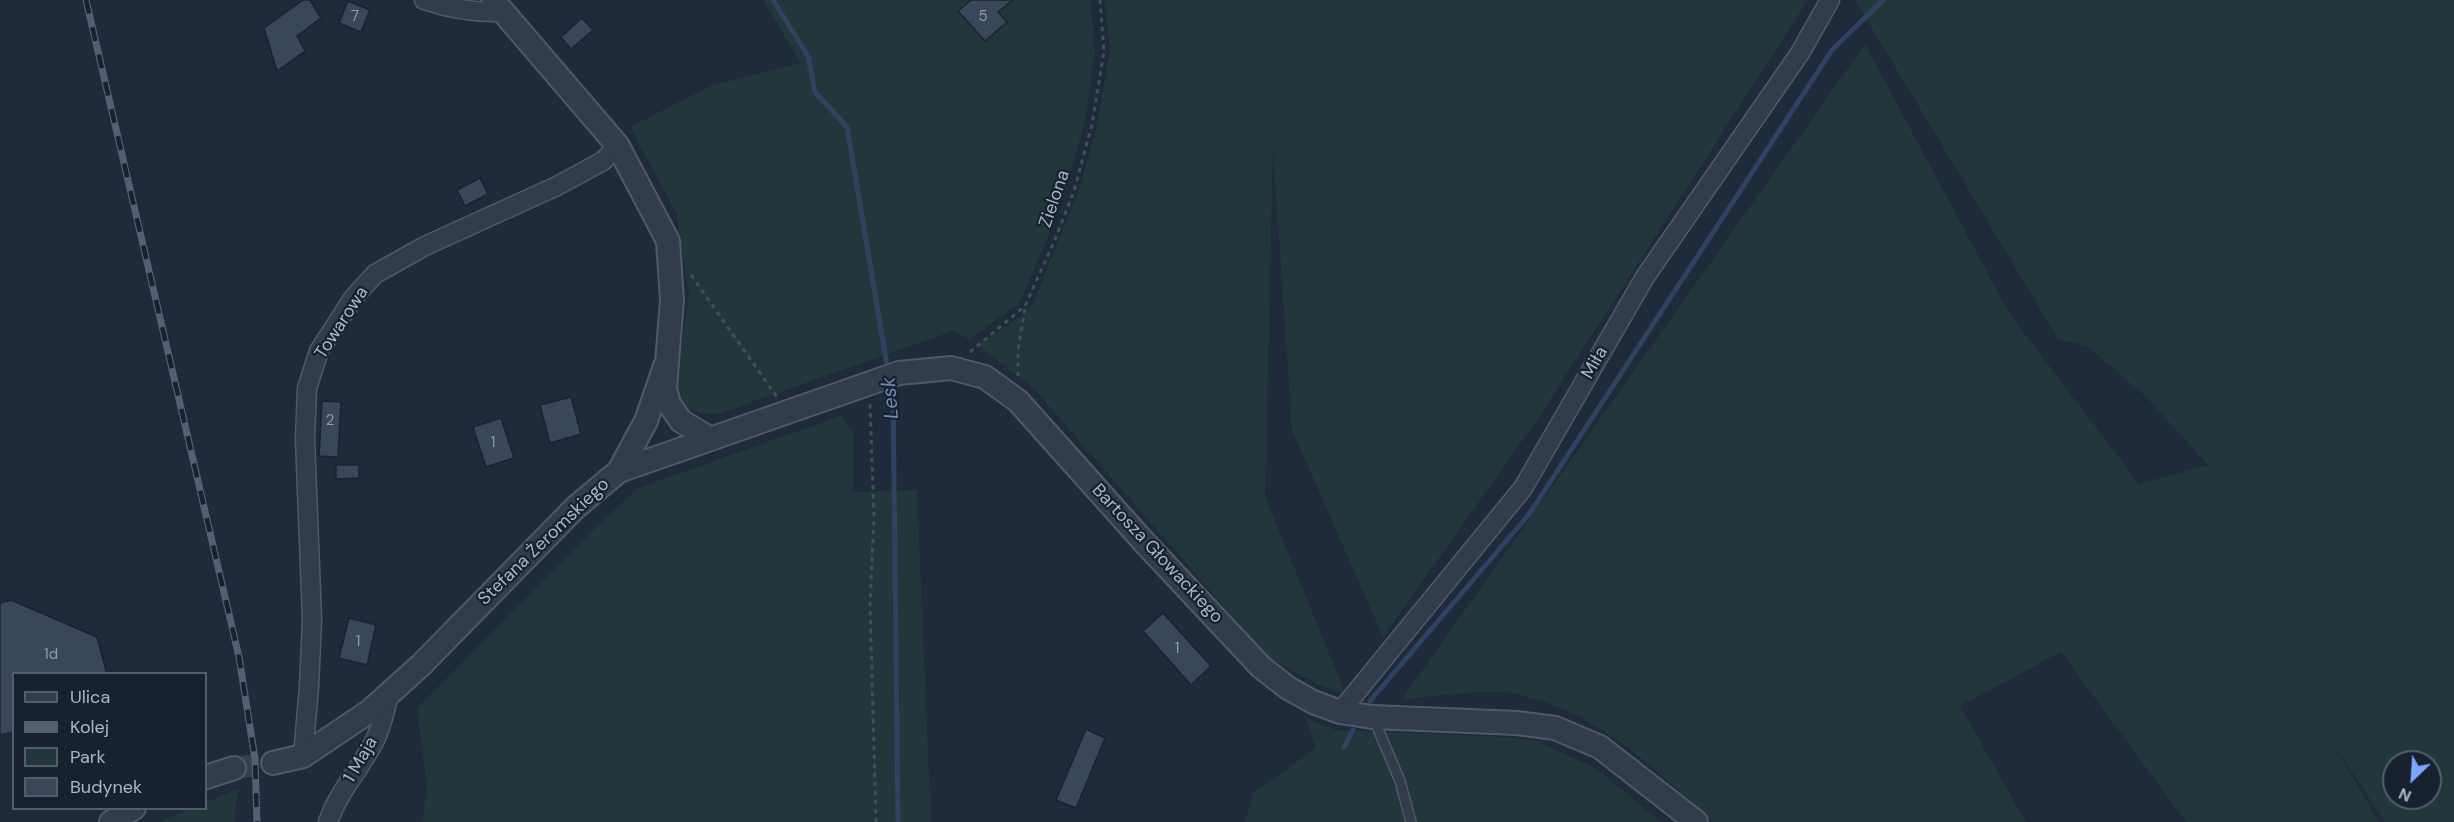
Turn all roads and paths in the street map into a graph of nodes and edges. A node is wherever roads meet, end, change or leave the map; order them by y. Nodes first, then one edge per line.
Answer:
1 (424, 0) edge
2 (1100, 0) edge
3 (1830, 0) edge
4 (498, 6) edge
5 (618, 146) junction
6 (688, 269) dead end
7 (1025, 306) junction
8 (665, 366) junction
9 (951, 368) junction
10 (882, 379) junction
11 (1018, 401) junction
12 (787, 411) junction
13 (709, 438) junction
14 (619, 471) junction
15 (388, 695) junction
16 (1340, 712) junction
17 (1372, 717) junction
18 (303, 756) junction
19 (273, 763) tunnel mouth
20 (234, 768) tunnel mouth
21 (207, 777) edge
22 (131, 810) edge
23 (111, 822) edge
24 (328, 822) edge
25 (876, 822) edge
26 (1411, 822) edge
27 (1696, 822) edge

1 - 4 street
2 - 7 path, Zielona
3 - 16 street, Miła
4 - 5 street, Stefana Żeromskiego
5 - 8 street, Stefana Żeromskiego
5 - 18 street, Towarowa
6 - 12 path
7 - 9 path, Zielona
7 - 11 path
8 - 13 street, Stefana Żeromskiego
8 - 14 street, Stefana Żeromskiego
9 - 10 street, Bartosza Głowackiego
9 - 11 street, Bartosza Głowackiego
10 - 12 street, Bartosza Głowackiego
10 - 25 path
11 - 16 street, Bartosza Głowackiego
12 - 13 street, Bartosza Głowackiego
13 - 14 street, Bartosza Głowackiego
14 - 15 street, Stefana Żeromskiego
15 - 18 street, Stefana Żeromskiego
15 - 24 street, 1 Maja
16 - 17 street, Bartosza Głowackiego
17 - 26 lane
17 - 27 street, Bartosza Głowackiego
18 - 19 street
20 - 21 street
22 - 23 street

